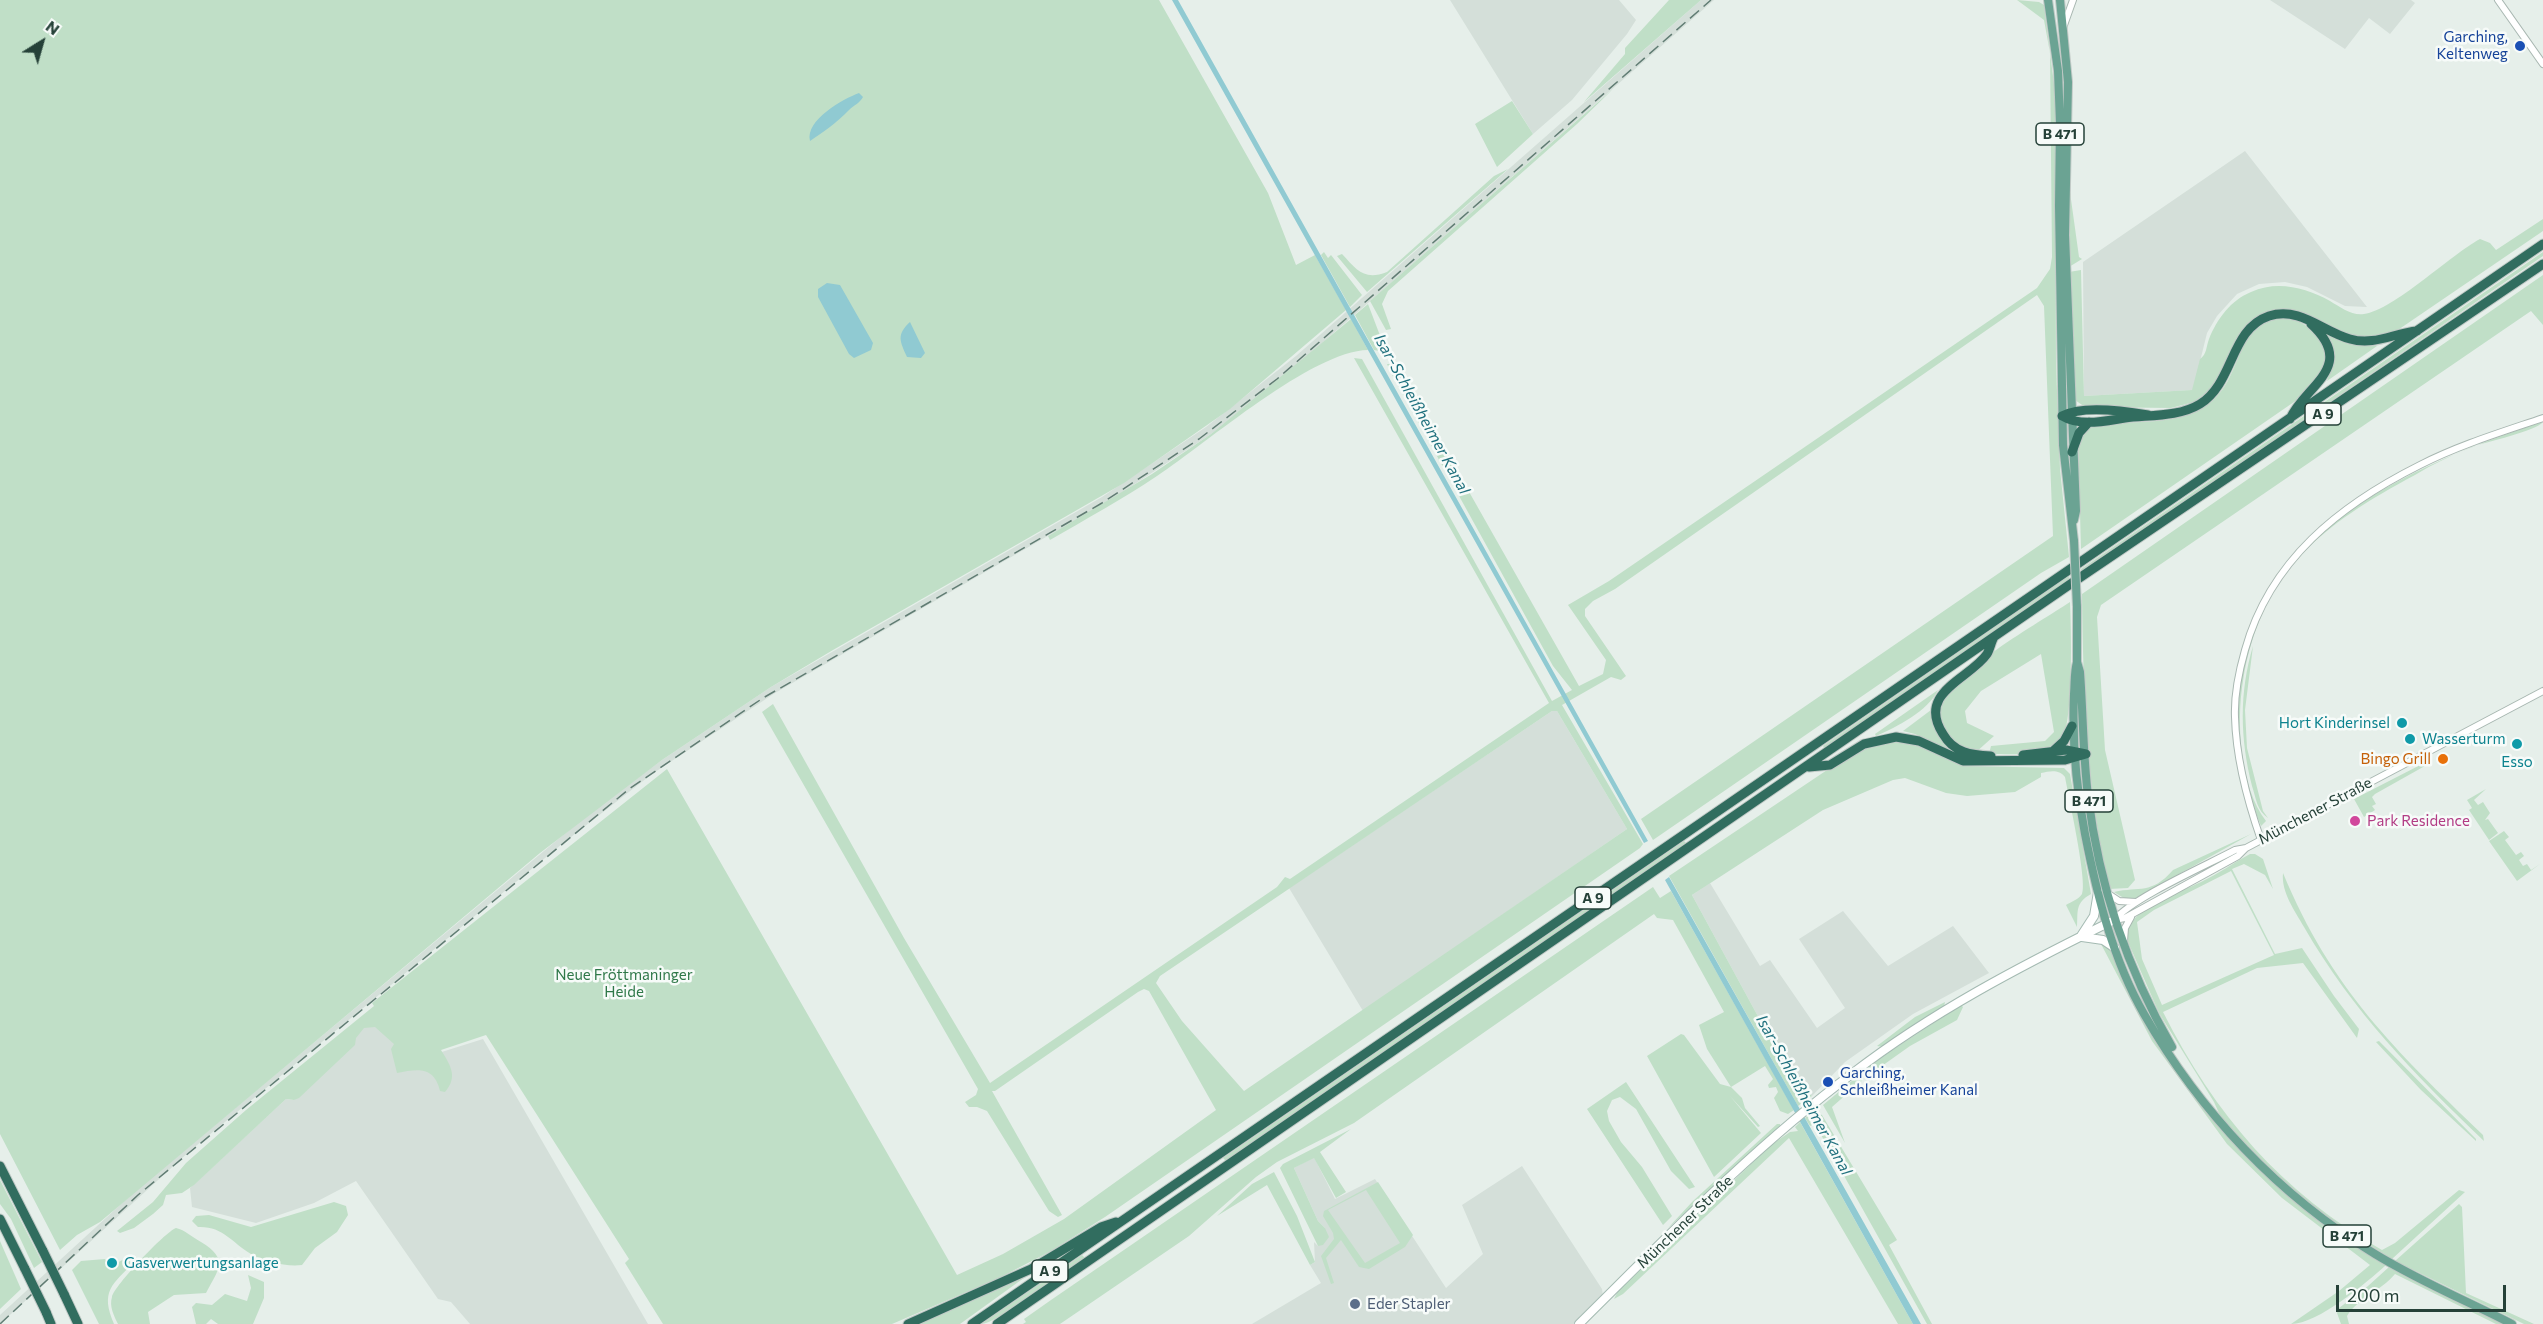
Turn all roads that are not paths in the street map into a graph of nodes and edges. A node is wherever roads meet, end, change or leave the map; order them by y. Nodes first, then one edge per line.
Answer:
1 (2048, 0) edge
2 (2060, 0) edge
3 (2073, 0) edge
4 (2498, 0) edge
5 (2063, 29) junction
6 (2543, 64) edge
7 (2543, 244) edge
8 (2543, 264) edge
9 (2063, 266) junction
10 (2305, 318) junction
11 (2419, 331) junction
12 (2148, 415) junction
13 (2068, 417) junction
14 (2543, 418) edge
15 (2290, 419) junction
16 (2089, 422) junction
17 (2072, 452) junction
18 (2073, 524) junction
19 (1994, 637) junction
20 (2077, 662) junction
21 (2543, 691) edge
22 (2072, 726) junction
23 (2052, 752) junction
24 (2086, 754) junction
25 (2074, 755) junction
26 (1806, 767) junction
27 (2261, 840) junction
28 (2246, 848) junction
29 (2102, 892) junction
30 (2140, 901) junction
31 (2133, 914) junction
32 (2110, 922) junction
33 (2080, 937) junction
34 (2120, 950) junction
35 (0, 1166) edge
36 (1127, 1218) junction
37 (0, 1219) edge
38 (66, 1297) junction
39 (44, 1317) edge
40 (51, 1324) edge
41 (78, 1324) edge
42 (85, 1324) edge
43 (908, 1324) edge
44 (972, 1324) edge
45 (997, 1324) edge
46 (1579, 1324) edge
47 (2512, 1324) edge

1 - 9 main road, B 471
2 - 5 main road, B 471
3 - 5 street
4 - 6 street
5 - 9 main road, B 471
7 - 11 highway, A 9
8 - 19 highway, A 9
9 - 13 main road, B 471
10 - 11 highway
10 - 12 highway
10 - 15 highway
11 - 15 highway, A 9
12 - 13 highway
12 - 16 highway
13 - 16 highway
13 - 17 main road, B 471
13 - 18 main road, B 471
14 - 27 street
15 - 36 highway, A 9
16 - 17 highway
17 - 18 main road, B 471
18 - 20 main road, B 471, bridge
19 - 23 highway
19 - 26 highway, A 9
20 - 22 main road, B 471
20 - 24 main road, B 471
21 - 27 street, Münchener Straße
22 - 23 highway
22 - 25 main road, B 471
23 - 25 highway
24 - 25 highway
24 - 29 main road, B 471
25 - 26 highway
25 - 29 main road, B 471
26 - 45 highway, A 9
27 - 28 street, Münchener Straße
28 - 30 street, Münchener Straße
28 - 31 street, Münchener Straße
29 - 30 street
29 - 32 main road, B 471
29 - 33 main road
30 - 32 street, Münchener Straße
31 - 32 street, Münchener Straße
31 - 34 street
32 - 33 main road
32 - 34 main road, B 471
33 - 34 main road
33 - 46 main road, Münchener Straße
34 - 47 main road, B 471
35 - 38 highway, bridge
36 - 43 highway
36 - 44 highway, A 9
37 - 39 highway, bridge
38 - 41 highway
38 - 42 highway
39 - 40 highway

